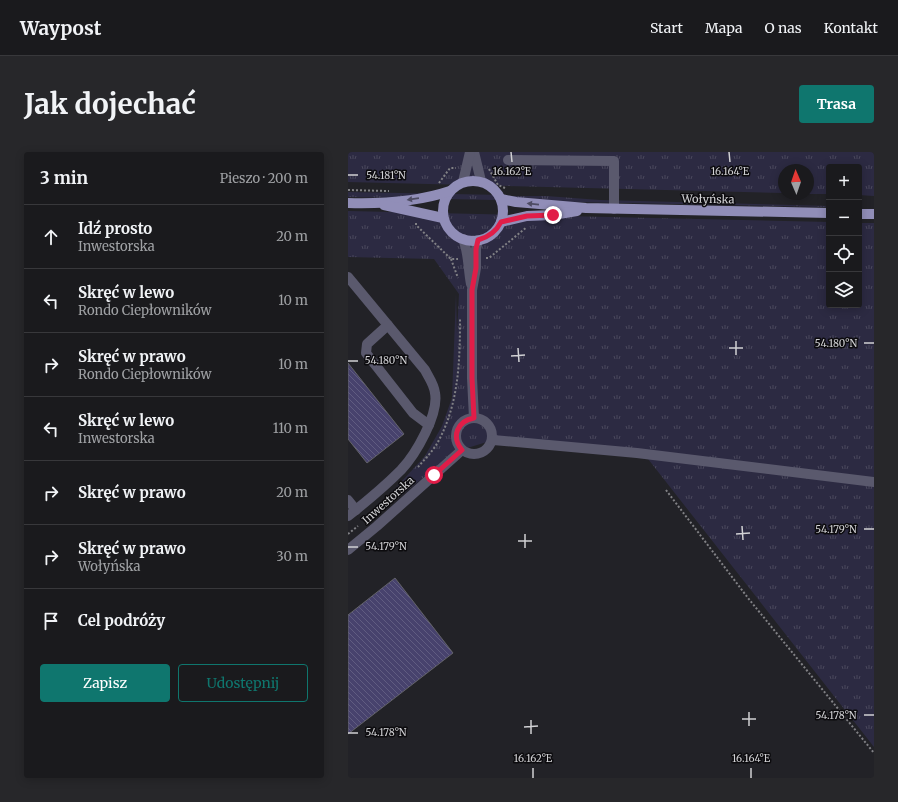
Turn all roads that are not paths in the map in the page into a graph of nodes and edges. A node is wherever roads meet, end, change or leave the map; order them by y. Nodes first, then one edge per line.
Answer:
1 (470, 152) edge
2 (474, 152) edge
3 (508, 160) dead end
4 (481, 181) junction
5 (463, 182) junction
6 (450, 191) junction
7 (501, 200) junction
8 (348, 203) edge
9 (376, 204) junction
10 (586, 208) junction
11 (614, 209) junction
12 (826, 213) edge
13 (862, 214) edge
14 (874, 214) edge
15 (444, 218) junction
16 (501, 222) junction
17 (463, 239) junction
18 (478, 240) junction
19 (348, 277) edge
20 (472, 290) junction
21 (388, 325) junction
22 (474, 418) junction
23 (429, 425) junction
24 (493, 440) junction
25 (462, 450) junction
26 (874, 482) edge
27 (348, 500) edge
28 (352, 513) edge
29 (348, 550) edge

1 - 5 street
2 - 4 street
3 - 11 street
4 - 5 main road
4 - 7 main road
5 - 6 main road
6 -> 9 main road
6 - 15 main road
10 -> 7 main road, Wołyńska
7 - 16 main road
8 - 9 main road
9 - 15 main road
10 - 11 main road, Wołyńska
10 - 16 main road, Wołyńska
11 - 12 main road, Wołyńska
13 - 14 main road
15 - 17 main road
16 - 18 main road
17 - 18 main road
17 - 20 street
18 - 20 street
19 - 21 street
20 - 22 street
21 - 23 street
21 - 23 street
22 - 24 street
22 - 25 street
23 - 28 street
24 - 25 street
24 - 26 street
25 - 29 street, Inwestorska
27 - 28 street

